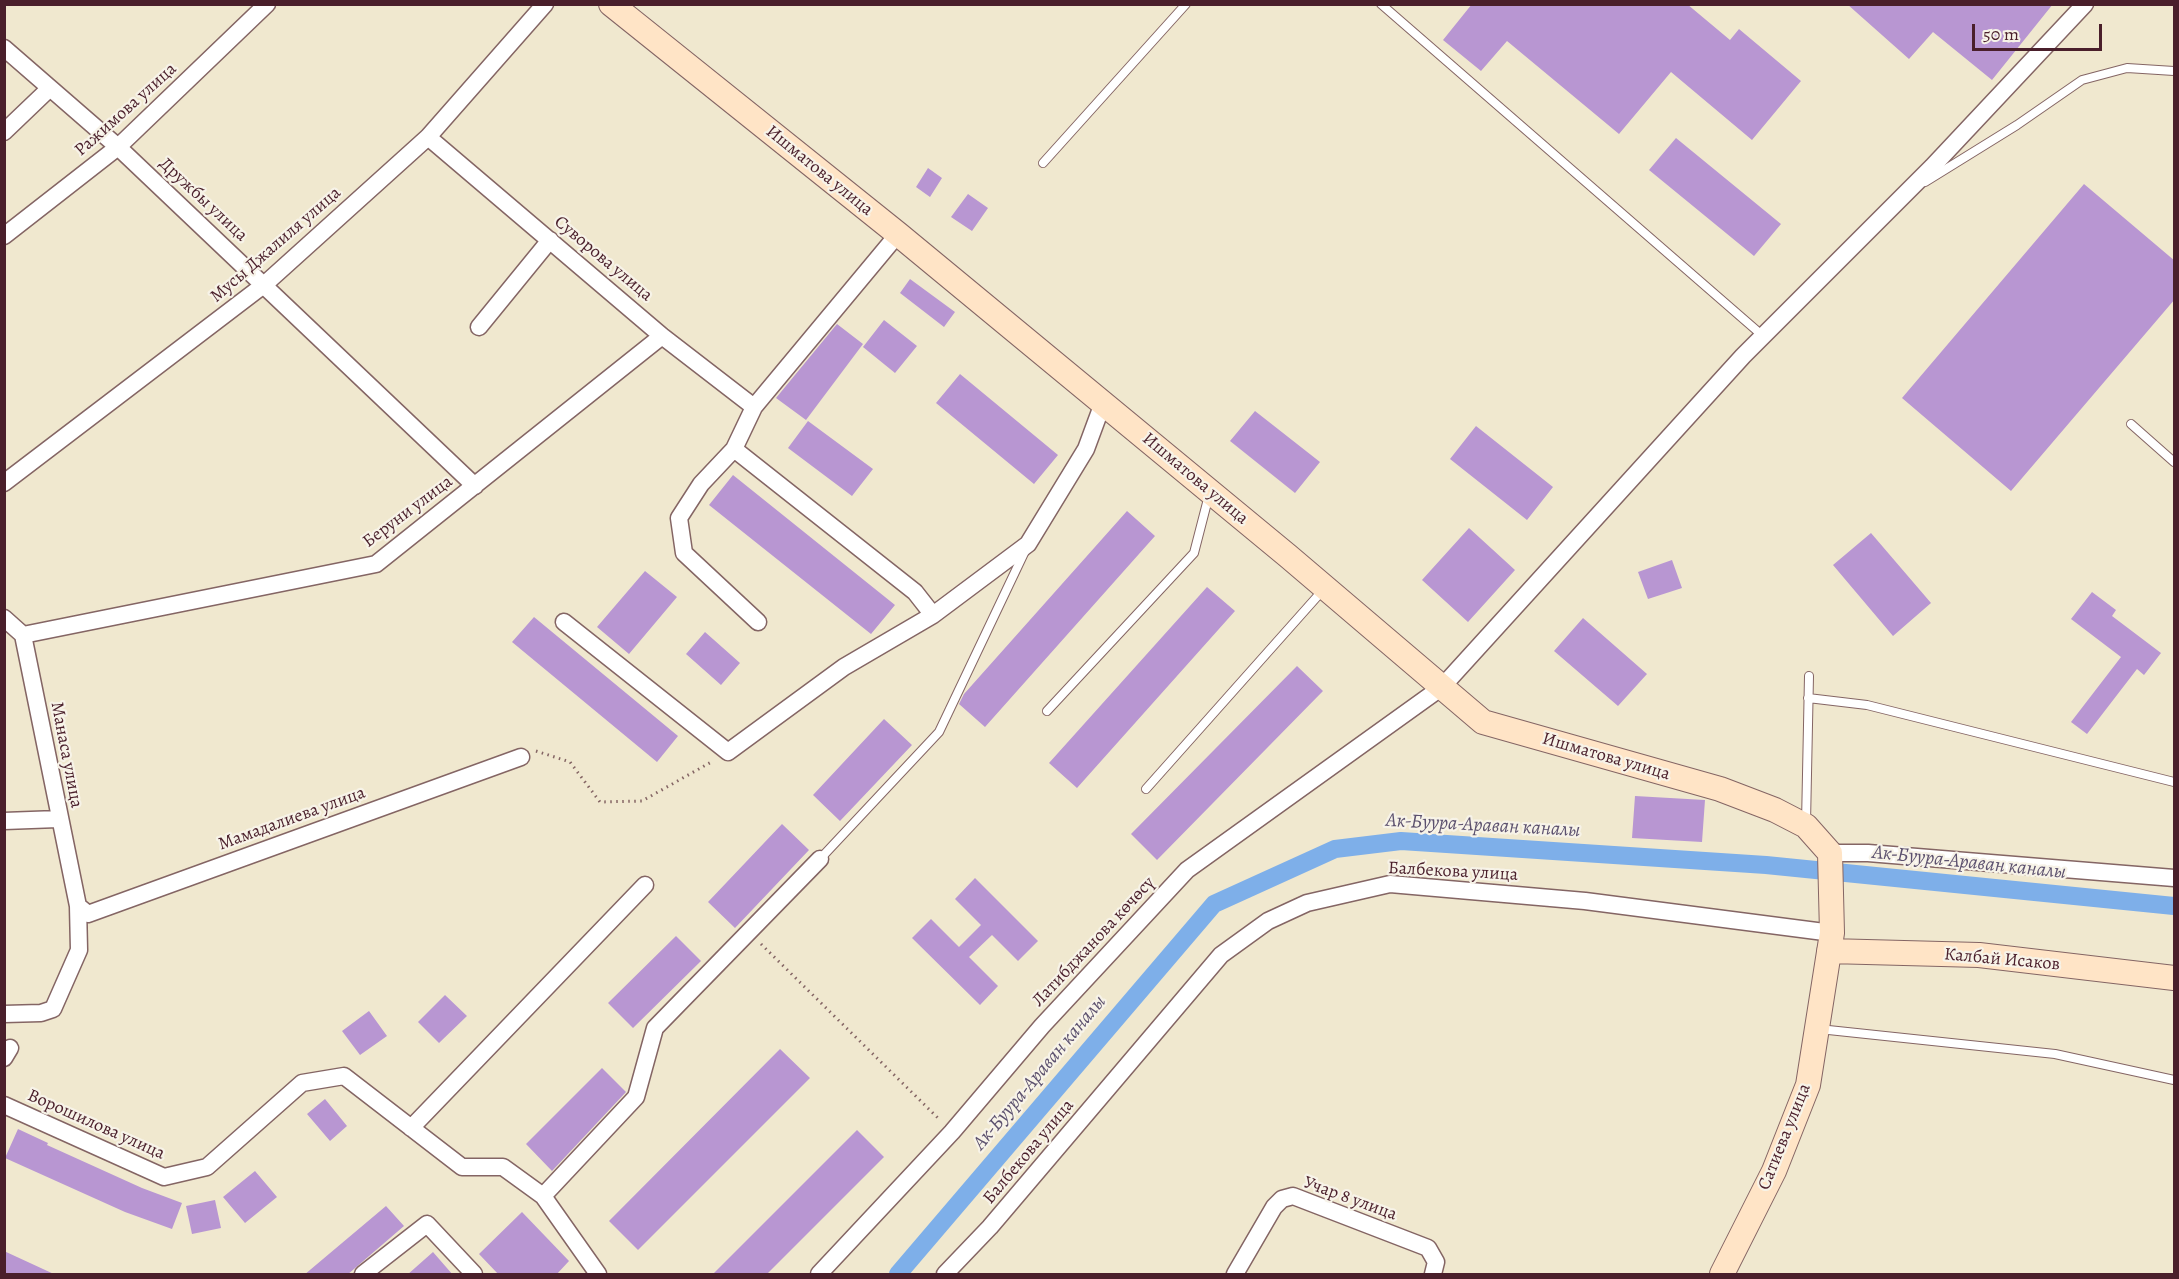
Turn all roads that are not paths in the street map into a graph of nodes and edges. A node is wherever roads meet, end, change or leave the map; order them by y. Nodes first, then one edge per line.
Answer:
1 (267, 4) edge
2 (545, 4) edge
3 (611, 4) edge
4 (1186, 4) edge
5 (1381, 4) edge
6 (2085, 4) edge
7 (4, 48) edge
8 (2175, 71) edge
9 (50, 88) junction
10 (4, 132) edge
11 (428, 137) junction
12 (118, 147) junction
13 (1043, 163) dead end
14 (1900, 198) junction
15 (898, 234) junction
16 (4, 236) edge
17 (550, 240) junction
18 (265, 284) junction
19 (479, 327) dead end
20 (662, 336) junction
21 (1763, 336) junction
22 (1103, 404) junction
23 (754, 407) junction
24 (2130, 424) dead end
25 (734, 449) junction
26 (2175, 462) edge
27 (4, 483) edge
28 (475, 486) junction
29 (1210, 491) junction
30 (1028, 544) junction
31 (1325, 588) junction
32 (933, 615) junction
33 (4, 618) edge
34 (564, 621) dead end
35 (758, 622) dead end
36 (22, 636) junction
37 (1809, 676) dead end
38 (1443, 687) junction
39 (1808, 698) junction
40 (1047, 711) dead end
41 (521, 757) road end
42 (2175, 782) edge
43 (1146, 789) dead end
44 (58, 819) junction
45 (4, 821) edge
46 (1806, 826) junction
47 (1830, 853) junction
48 (820, 859) joint
49 (2175, 878) edge
50 (645, 885) dead end
51 (78, 906) junction
52 (1831, 935) junction
53 (2175, 978) edge
54 (4, 1014) edge
55 (1818, 1029) junction
56 (2175, 1080) edge
57 (4, 1105) edge
58 (411, 1128) junction
59 (543, 1196) junction
60 (363, 1275) edge
61 (474, 1275) edge
62 (598, 1275) edge
63 (819, 1275) edge
64 (945, 1275) edge
65 (1235, 1275) edge
66 (1433, 1275) edge
67 (1722, 1275) edge

1 - 12 street, Ражимова улица
2 - 11 street, Мусы Джалиля улица
3 - 15 main road, Ишматова улица
4 - 13 lane
5 - 21 lane
6 - 14 street, Латибджанова көчөсү
7 - 9 street, Дружбы улица
8 - 14 lane
9 - 10 street
9 - 12 street, Дружбы улица
11 - 17 street, Суворова улица
11 - 18 street, Мусы Джалиля улица
12 - 16 street, Ражимова улица
12 - 18 street, Дружбы улица
14 - 21 street, Латибджанова көчөсү
15 - 22 main road, Ишматова улица
15 - 23 street
17 - 19 street
17 - 20 street, Суворова улица
18 - 27 street, Мусы Джалиля улица
18 - 28 street, Дружбы улица
20 - 23 street, Суворова улица
20 - 28 street, Беруни улица
21 - 38 street, Латибджанова көчөсү
22 - 29 main road, Ишматова улица
22 - 30 street
23 - 25 street
24 - 26 lane
25 - 32 street
25 - 35 street
28 - 36 street, Беруни улица
29 - 31 main road, Ишматова улица
29 - 40 lane
30 - 32 street
30 - 48 lane
31 - 38 main road, Ишматова улица
31 - 43 lane
32 - 34 street
33 - 36 street
36 - 44 street, Манаса улица
37 - 39 lane
38 - 46 main road, Ишматова улица
38 - 63 street, Латибджанова көчөсү
39 - 42 lane
39 - 46 lane
41 - 51 street, Мамадалиева улица
44 - 45 street
44 - 51 street, Манаса улица
46 - 47 main road, Ишматова улица
47 - 49 street
47 - 52 main road, Сатиева улица
48 - 59 street
50 - 58 street
51 - 54 street
52 - 53 main road, Калбай Исаков
52 - 55 main road, Сатиева улица
52 - 64 street, Балбекова улица
55 - 56 lane
55 - 67 main road, Сатиева улица
57 - 58 street, Ворошилова улица
58 - 59 street, Ворошилова улица
59 - 62 street, Ворошилова улица
60 - 61 street
65 - 66 street, Учар 8 улица

